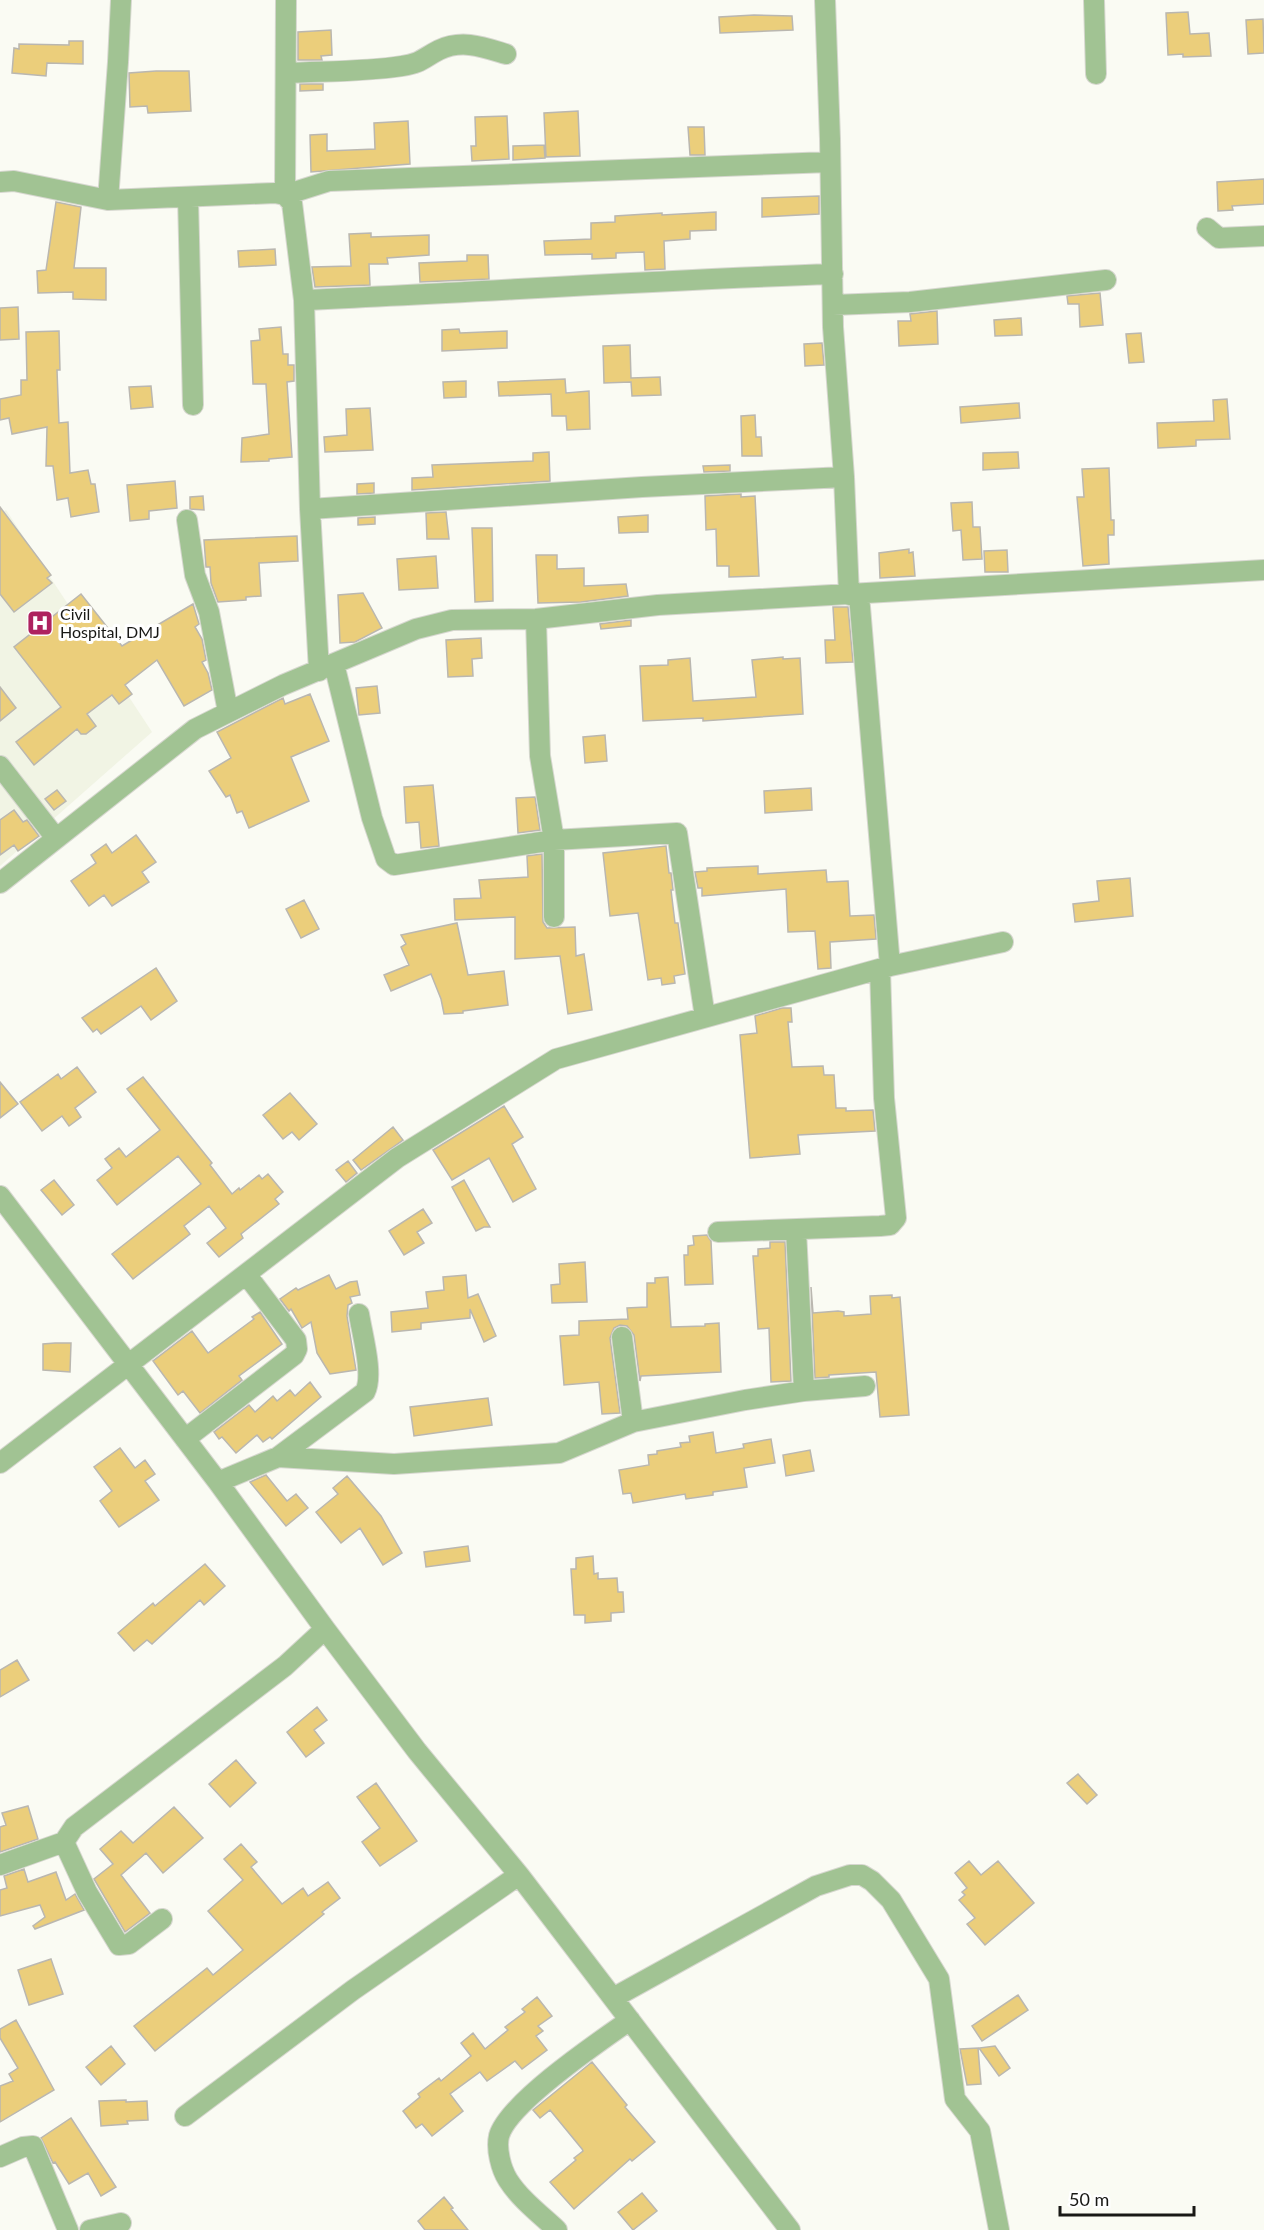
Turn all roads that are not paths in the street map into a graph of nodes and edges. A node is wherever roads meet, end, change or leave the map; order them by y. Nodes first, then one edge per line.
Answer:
1 (121, 0) edge
2 (286, 0) edge
3 (825, 0) edge
4 (1094, 0) edge
5 (506, 54) dead end
6 (286, 73) junction
7 (1096, 74) dead end
8 (831, 162) junction
9 (0, 182) edge
10 (285, 195) junction
11 (188, 196) junction
12 (108, 200) junction
13 (1207, 228) dead end
14 (1264, 236) edge
15 (833, 274) junction
16 (1106, 280) dead end
17 (304, 300) junction
18 (833, 304) junction
19 (193, 405) dead end
20 (844, 477) junction
21 (310, 509) junction
22 (187, 519) dead end
23 (1264, 570) edge
24 (854, 595) junction
25 (536, 619) junction
26 (327, 668) junction
27 (228, 712) junction
28 (0, 766) edge
29 (55, 837) junction
30 (554, 840) junction
31 (0, 883) edge
32 (554, 917) dead end
33 (1003, 942) dead end
34 (885, 967) junction
35 (705, 1017) junction
36 (0, 1196) edge
37 (796, 1230) junction
38 (718, 1232) dead end
39 (246, 1274) junction
40 (359, 1314) dead end
41 (622, 1337) dead end
42 (128, 1364) junction
43 (865, 1386) dead end
44 (804, 1391) junction
45 (633, 1422) junction
46 (185, 1439) junction
47 (278, 1457) junction
48 (0, 1463) edge
49 (218, 1482) junction
50 (325, 1629) junction
51 (64, 1842) junction
52 (0, 1865) edge
53 (519, 1875) junction
54 (162, 1919) dead end
55 (613, 1998) junction
56 (630, 2020) junction
57 (185, 2116) dead end
58 (0, 2157) edge
59 (121, 2223) dead end
60 (68, 2230) edge
61 (90, 2230) edge
62 (557, 2230) edge
63 (790, 2230) edge
64 (999, 2230) edge

1 - 12 street
2 - 6 street
3 - 8 street
4 - 7 street
5 - 6 street
6 - 10 street
8 - 10 street
8 - 15 street
9 - 12 street
10 - 11 street
10 - 17 street
11 - 12 street
11 - 19 street
13 - 14 street
15 - 17 street
15 - 18 street
16 - 18 street
17 - 21 street
18 - 20 street
20 - 21 street
20 - 24 street
21 - 26 street
22 - 27 street
23 - 24 street
24 - 25 street
24 - 34 street
25 - 26 street
25 - 30 street
26 - 27 street
26 - 30 street
27 - 29 street
28 - 29 street
29 - 31 street
30 - 32 street
30 - 35 street
33 - 34 street
34 - 35 street
34 - 37 street
35 - 39 street
36 - 42 street
37 - 38 street
37 - 44 street
39 - 42 street
39 - 46 street
40 - 47 street
41 - 45 street
42 - 46 street
42 - 48 street
43 - 44 street
44 - 45 street
45 - 47 street
46 - 49 street
47 - 49 street
49 - 50 street
50 - 51 street
50 - 53 street
51 - 52 street
51 - 54 street
53 - 55 street
53 - 57 street
55 - 56 street
55 - 64 street
56 - 62 street
56 - 63 street
58 - 60 street
59 - 61 street

